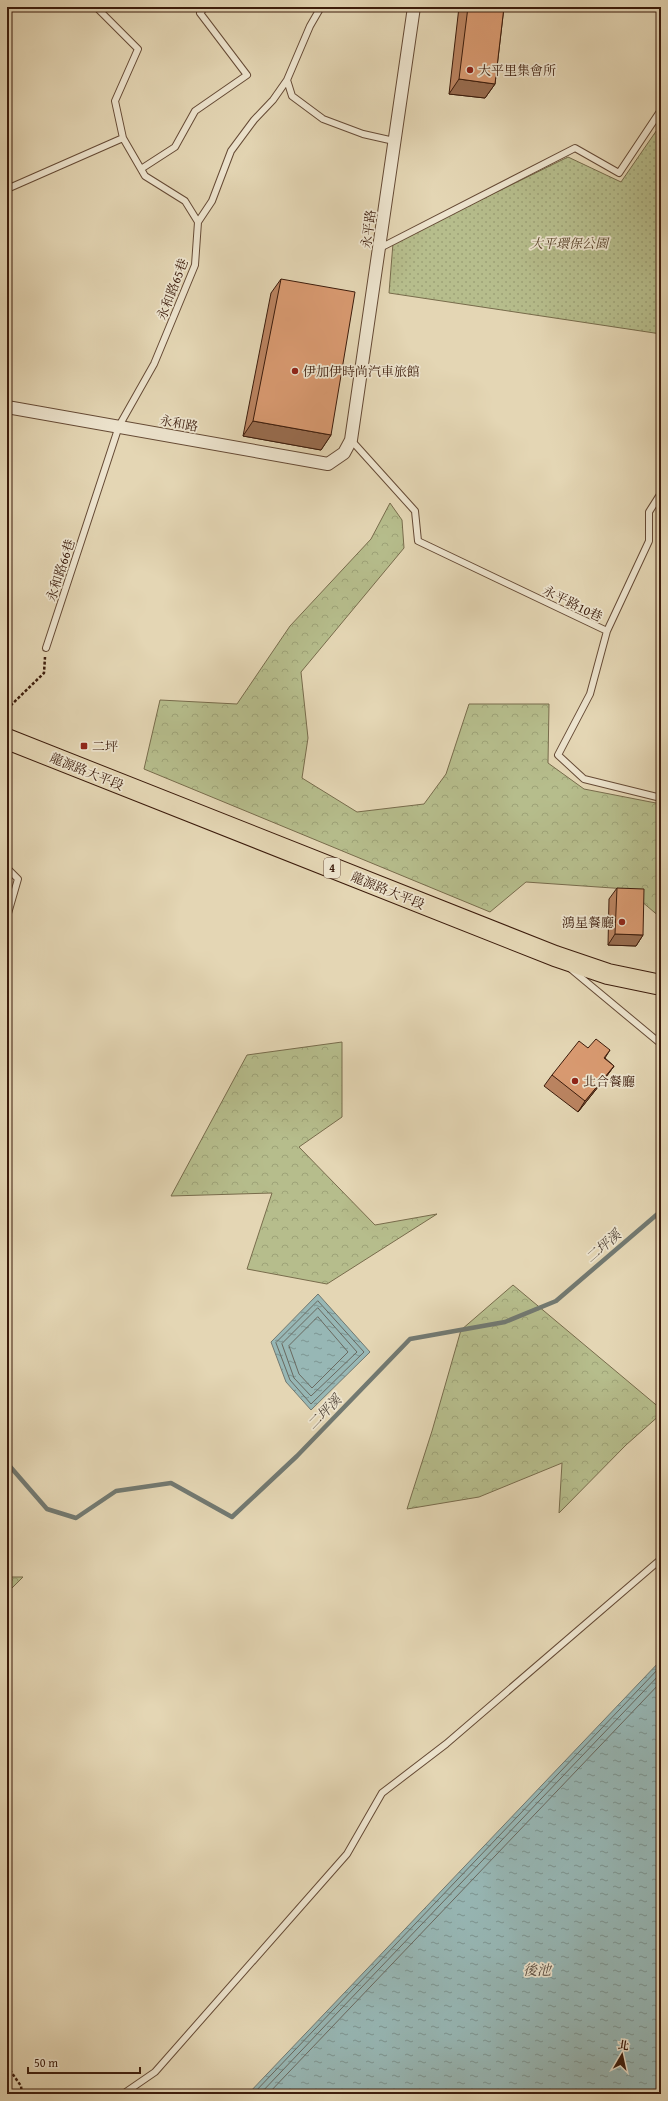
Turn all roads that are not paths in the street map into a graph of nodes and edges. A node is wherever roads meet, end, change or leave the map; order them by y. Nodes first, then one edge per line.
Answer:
1 (96, 7) edge
2 (205, 7) edge
3 (321, 7) edge
4 (414, 7) edge
5 (287, 80) junction
6 (661, 110) edge
7 (122, 138) junction
8 (394, 140) junction
9 (141, 169) junction
10 (7, 189) edge
11 (198, 222) junction
12 (380, 248) junction
13 (7, 407) edge
14 (119, 426) junction
15 (351, 440) junction
16 (344, 453) joint
17 (661, 493) edge
18 (607, 631) junction
19 (46, 648) road end
20 (7, 739) edge
21 (661, 798) edge
22 (7, 868) edge
23 (7, 917) edge
24 (555, 956) junction
25 (661, 985) edge
26 (661, 1044) edge
27 (661, 1559) edge
28 (123, 2094) edge

1 - 7 lane
2 - 9 lane
3 - 5 lane, 永和路65巷
4 - 8 street, 永平路
5 - 8 lane
5 - 11 lane, 永和路65巷
6 - 12 lane
7 - 9 lane
7 - 10 lane
8 - 12 street, 永平路
9 - 11 lane
11 - 14 lane, 永和路65巷
12 - 15 street, 永平路
13 - 14 street, 永和路
14 - 16 street, 永和路
14 - 19 lane, 永和路66巷
15 - 16 street, 永平路
15 - 18 lane, 永平路10巷
17 - 18 lane
18 - 21 lane, 永平路10巷
20 - 24 main road, 龍源路大平段 / 4
22 - 23 lane
24 - 25 main road, 龍源路大平段 / 4
24 - 26 lane
27 - 28 lane

